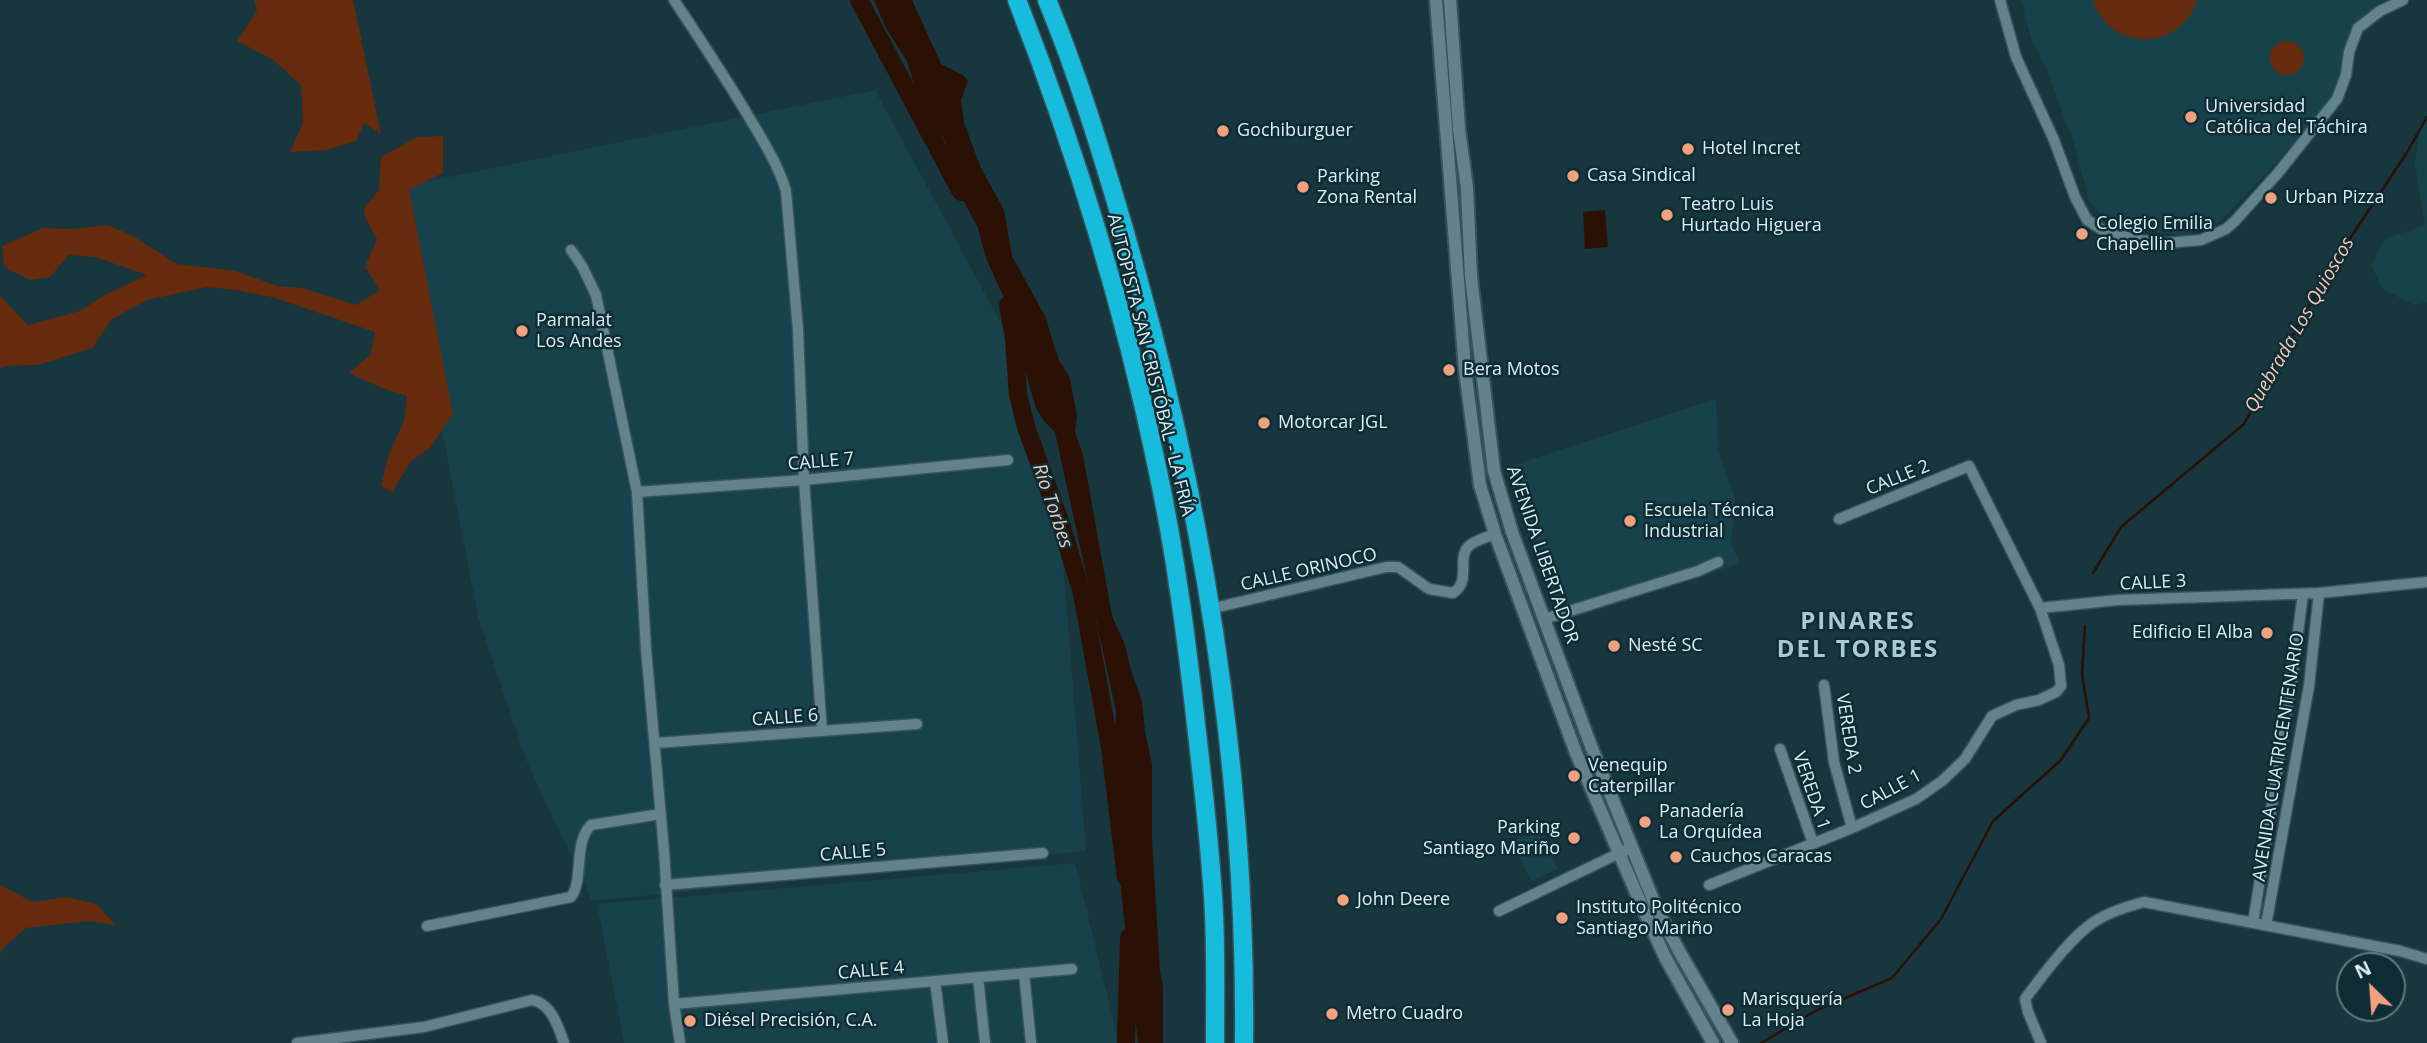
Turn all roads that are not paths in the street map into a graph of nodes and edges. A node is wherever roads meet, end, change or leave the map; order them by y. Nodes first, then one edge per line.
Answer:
1 (674, 0) edge
2 (1017, 0) edge
3 (1047, 0) edge
4 (1436, 0) edge
5 (1450, 0) edge
6 (2000, 0) edge
7 (2403, 0) edge
8 (571, 250) dead end
9 (1008, 460) dead end
10 (804, 480) junction
11 (637, 492) junction
12 (1839, 519) dead end
13 (1495, 534) junction
14 (1718, 562) dead end
15 (2427, 582) edge
16 (2319, 593) junction
17 (2303, 594) junction
18 (2039, 608) junction
19 (1210, 609) junction
20 (1544, 619) junction
21 (1825, 685) dead end
22 (917, 724) dead end
23 (822, 731) junction
24 (656, 743) junction
25 (1780, 749) dead end
26 (661, 814) junction
27 (1852, 828) junction
28 (1813, 843) junction
29 (1632, 847) junction
30 (1043, 853) dead end
31 (1619, 853) junction
32 (665, 885) junction
33 (1709, 885) dead end
34 (1499, 911) dead end
35 (2253, 923) junction
36 (2266, 925) junction
37 (427, 926) dead end
38 (2427, 959) edge
39 (1072, 969) dead end
40 (1024, 973) junction
41 (978, 977) junction
42 (934, 981) junction
43 (674, 1004) junction
44 (297, 1043) edge
45 (564, 1043) edge
46 (680, 1043) edge
47 (943, 1043) edge
48 (985, 1043) edge
49 (1031, 1043) edge
50 (1215, 1043) edge
51 (1244, 1043) edge
52 (1713, 1043) edge
53 (1732, 1043) edge
54 (2041, 1043) edge

1 - 10 street
2 - 50 highway, AUTOPISTA SAN CRISTÓBAL - LA FRÍA
3 - 19 highway, AUTOPISTA SAN CRISTÓBAL - LA FRÍA
4 - 13 main road, AVENIDA LIBERTADOR
5 - 20 main road, AVENIDA LIBERTADOR
6 - 7 street
8 - 11 street
9 - 10 street, CALLE 7
10 - 11 street, CALLE 7
10 - 23 street
11 - 24 street
12 - 18 street, CALLE 2
13 - 19 street, CALLE ORINOCO
13 - 31 main road, AVENIDA LIBERTADOR
14 - 20 street
15 - 16 street, CALLE 3
16 - 17 street, CALLE 3
16 - 36 street, AVENIDA CUATRICENTENARIO
17 - 18 street, CALLE 3
17 - 35 street, AVENIDA CUATRICENTENARIO
18 - 27 street, CALLE 1
19 - 51 highway, AUTOPISTA SAN CRISTÓBAL - LA FRÍA
20 - 29 main road, AVENIDA LIBERTADOR
21 - 27 street, VEREDA 2
22 - 23 street, CALLE 6
23 - 24 street, CALLE 6
24 - 26 street
25 - 28 street, VEREDA 1
26 - 32 street
26 - 37 street
27 - 28 street, CALLE 1
28 - 33 street, CALLE 1
29 - 31 street
29 - 53 main road, AVENIDA LIBERTADOR
30 - 32 street, CALLE 5
31 - 34 street
31 - 52 main road, AVENIDA LIBERTADOR
32 - 43 street
35 - 36 street
35 - 54 street
36 - 38 street
39 - 40 street, CALLE 4
40 - 41 street, CALLE 4
40 - 49 street
41 - 42 street, CALLE 4
41 - 48 street
42 - 43 street, CALLE 4
42 - 47 street
43 - 46 street
44 - 45 street

